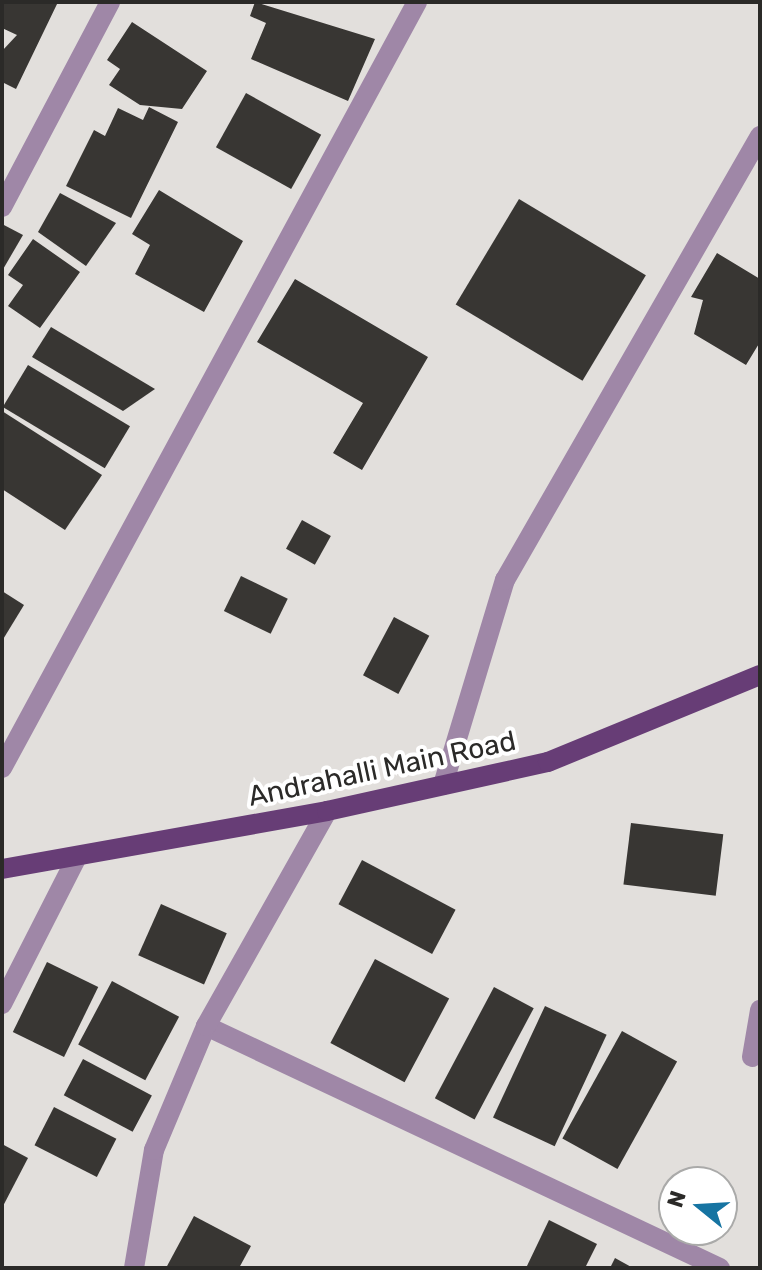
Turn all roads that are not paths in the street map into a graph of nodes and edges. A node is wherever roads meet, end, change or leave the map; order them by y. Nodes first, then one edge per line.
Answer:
1 (110, 2) edge
2 (417, 2) edge
3 (760, 136) edge
4 (2, 207) edge
5 (760, 675) edge
6 (2, 768) edge
7 (443, 785) junction
8 (327, 811) junction
9 (76, 859) junction
10 (2, 869) edge
11 (2, 1004) edge
12 (760, 1010) edge
13 (206, 1026) junction
14 (752, 1057) dead end
15 (134, 1268) edge
16 (720, 1268) edge

1 - 4 street
2 - 6 street
3 - 7 street
5 - 7 main road, Andrahalli Main Road
7 - 8 main road, Andrahalli Main Road
8 - 9 main road, Andrahalli Main Road
8 - 13 street
9 - 10 main road, Andrahalli Main Road
9 - 11 street
12 - 14 street
13 - 15 street
13 - 16 street

